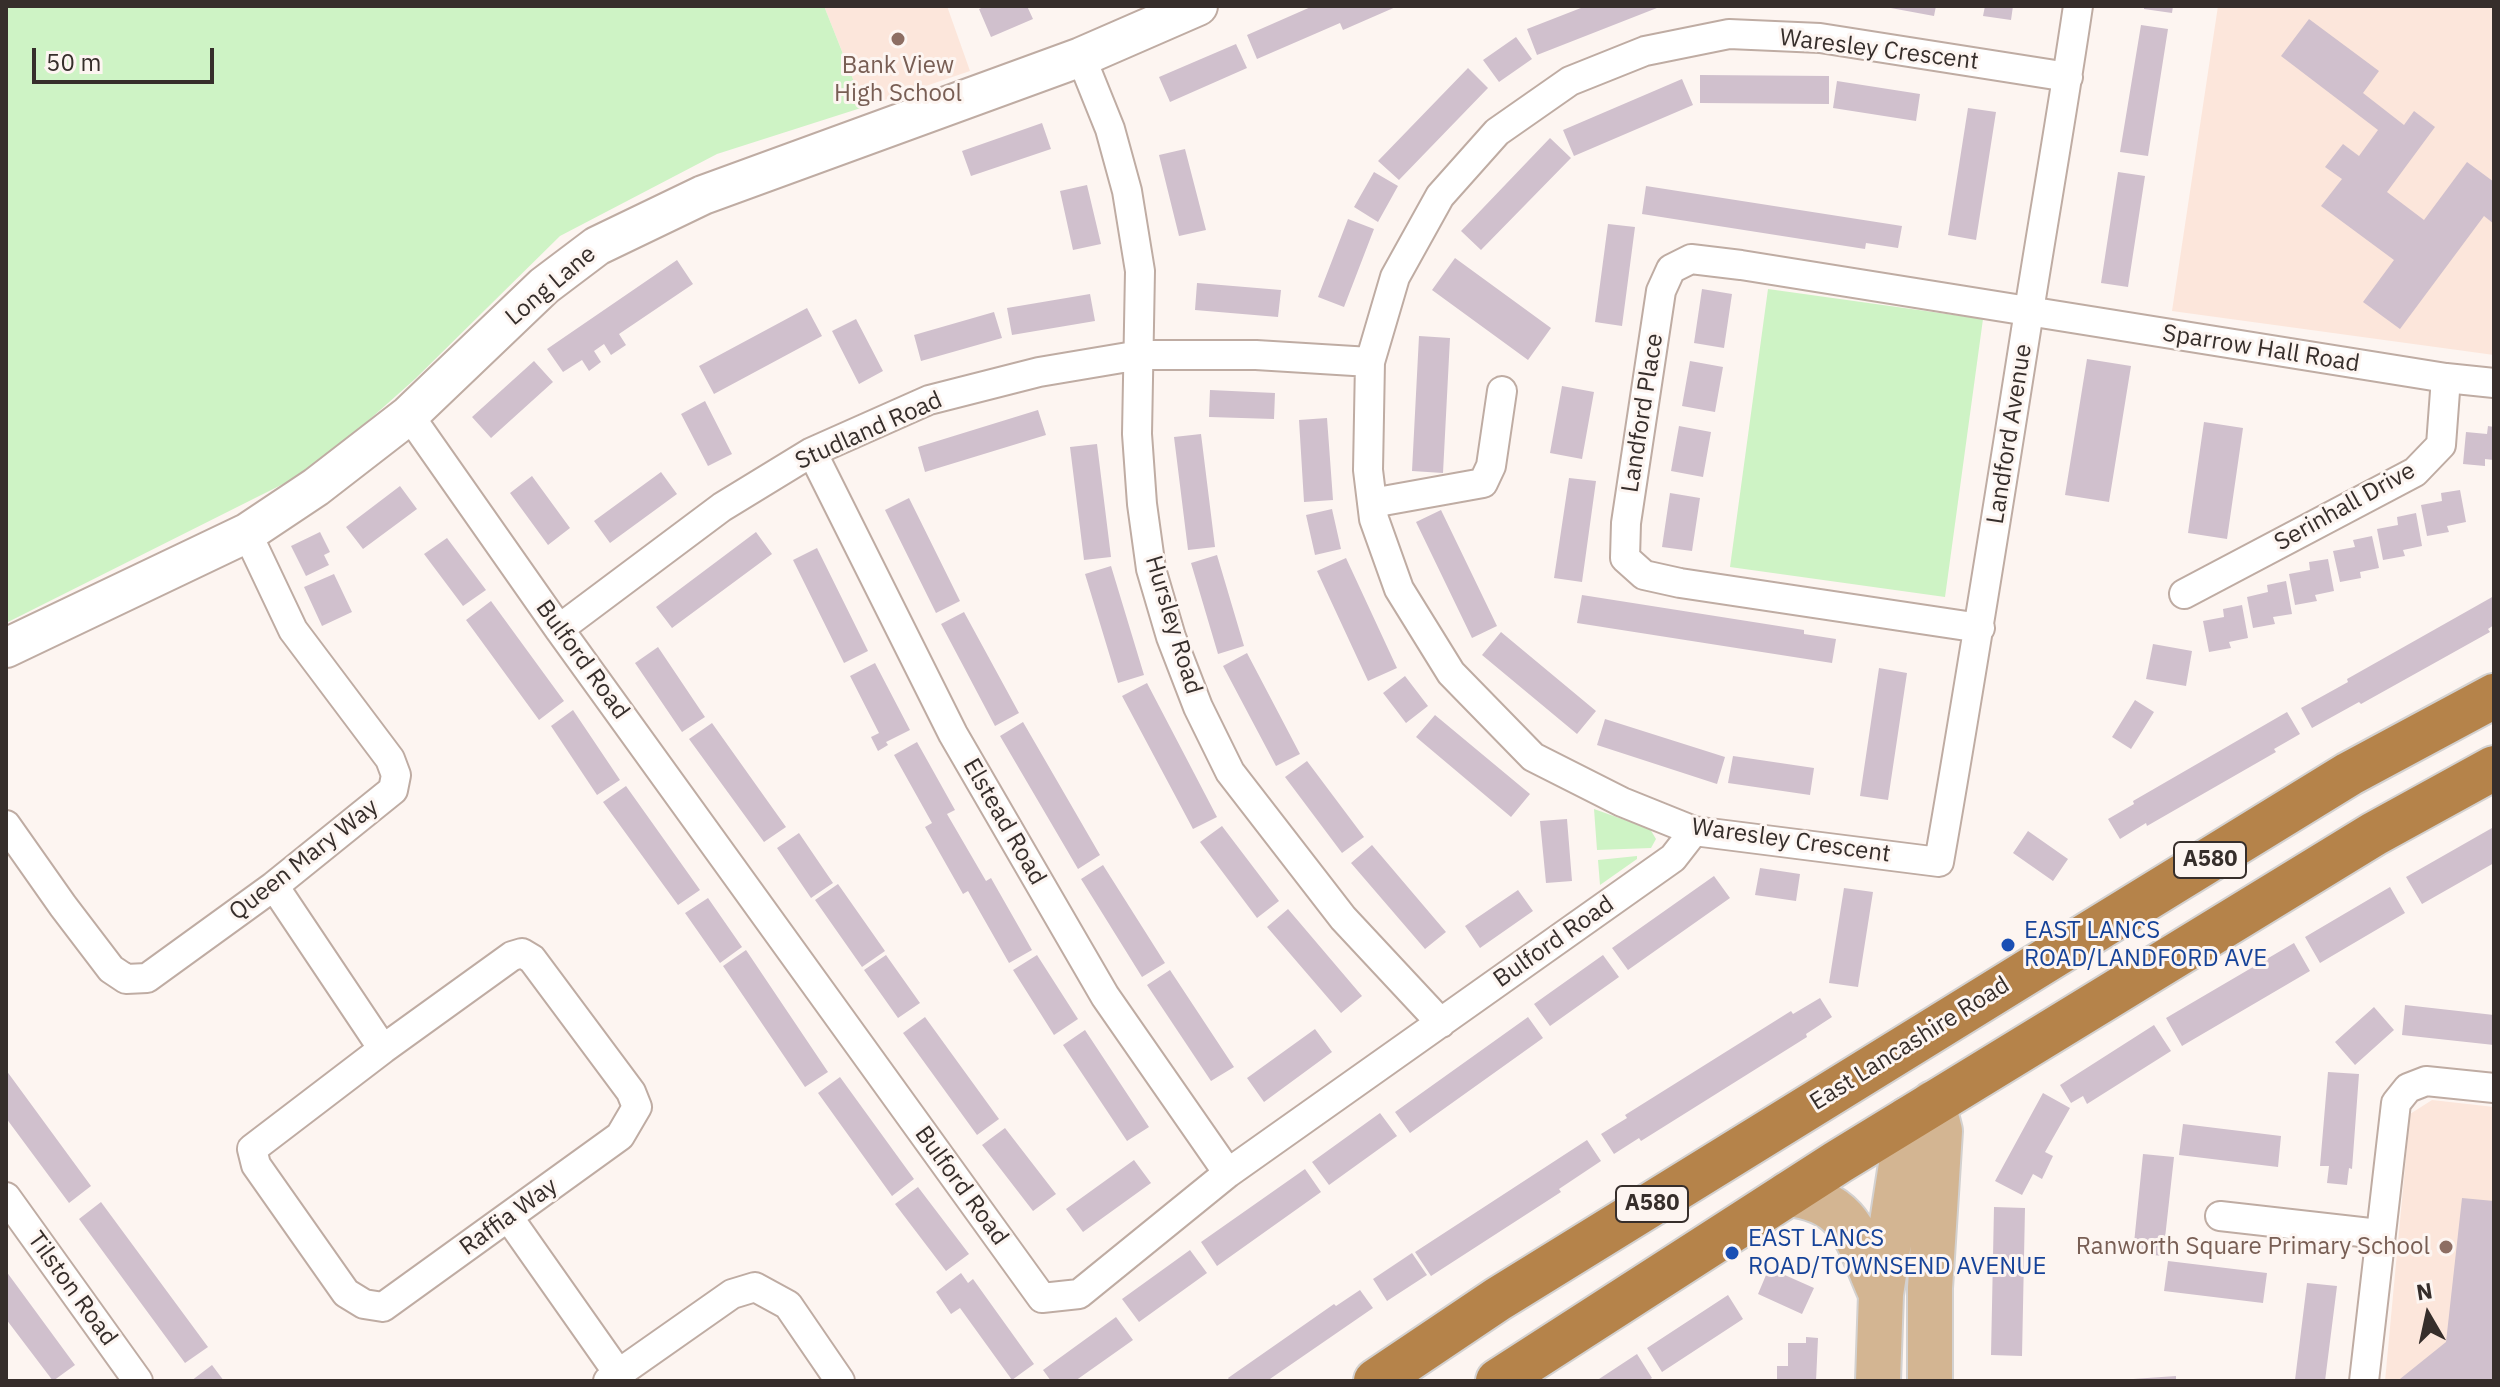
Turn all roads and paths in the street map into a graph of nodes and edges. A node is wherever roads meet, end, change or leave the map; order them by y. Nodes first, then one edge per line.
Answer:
1 (1198, 6) edge
2 (2078, 6) edge
3 (1081, 57) junction
4 (2068, 77) junction
5 (2029, 312) junction
6 (1140, 355) junction
7 (1370, 362) junction
8 (2446, 378) junction
9 (2494, 383) edge
10 (1502, 391) dead end
11 (409, 415) junction
12 (812, 452) junction
13 (1372, 503) junction
14 (247, 533) junction
15 (2184, 594) dead end
16 (1980, 628) junction
17 (559, 629) junction
18 (6, 648) edge
19 (2494, 696) edge
20 (2494, 768) edge
21 (6, 825) edge
22 (1694, 831) junction
23 (1939, 862) joint
24 (274, 886) junction
25 (1441, 1023) junction
26 (1930, 1032) junction
27 (383, 1049) junction
28 (1847, 1084) junction
29 (2494, 1088) edge
30 (1918, 1104) junction
31 (1228, 1173) junction
32 (1788, 1194) junction
33 (6, 1197) edge
34 (2220, 1216) dead end
35 (509, 1218) junction
36 (2379, 1234) junction
37 (1881, 1294) junction
38 (613, 1377) edge
39 (138, 1381) edge
40 (840, 1381) edge
41 (1376, 1381) edge
42 (1498, 1381) edge
43 (1878, 1381) edge
44 (1930, 1381) edge
45 (2364, 1381) edge

1 - 3 street, Long Lane
2 - 4 street, Landford Avenue
3 - 6 street, Hursley Road
3 - 11 street, Long Lane
4 - 5 street, Landford Avenue
4 - 7 street, Waresley Crescent
5 - 8 street, Sparrow Hall Road
5 - 16 street, Landford Avenue
5 - 16 street, Landford Place
6 - 7 street, Studland Road
6 - 12 street, Studland Road
6 - 25 street, Hursley Road
7 - 13 street, Waresley Crescent
8 - 9 street, Sparrow Hall Road
8 - 15 street, Serinhall Drive
10 - 13 street
11 - 14 street, Long Lane
11 - 17 street, Bulford Road
12 - 17 street, Studland Road
12 - 31 street, Elstead Road
13 - 22 street, Waresley Crescent
14 - 18 street, Long Lane
14 - 24 street, Queen Mary Way
16 - 23 street, Landford Avenue
17 - 31 street, Bulford Road
19 - 26 highway, East Lancashire Road / A580
20 - 30 highway, A580
21 - 24 street, Queen Mary Way
22 - 23 street, Waresley Crescent
22 - 25 street, Bulford Road
24 - 27 street
25 - 31 street, Bulford Road
26 - 28 highway, East Lancashire Road / A580
26 - 30 highway
27 - 35 street, Raffia Way
27 - 35 street, Raffia Way
28 - 30 highway
28 - 41 highway, East Lancashire Road / A580
29 - 36 street
30 - 32 highway, A580
30 - 37 main road
30 - 44 main road
32 - 37 main road
32 - 42 highway, A580
33 - 39 street, Tilston Road
34 - 36 street
35 - 38 street
36 - 45 street
37 - 43 main road
38 - 40 street

